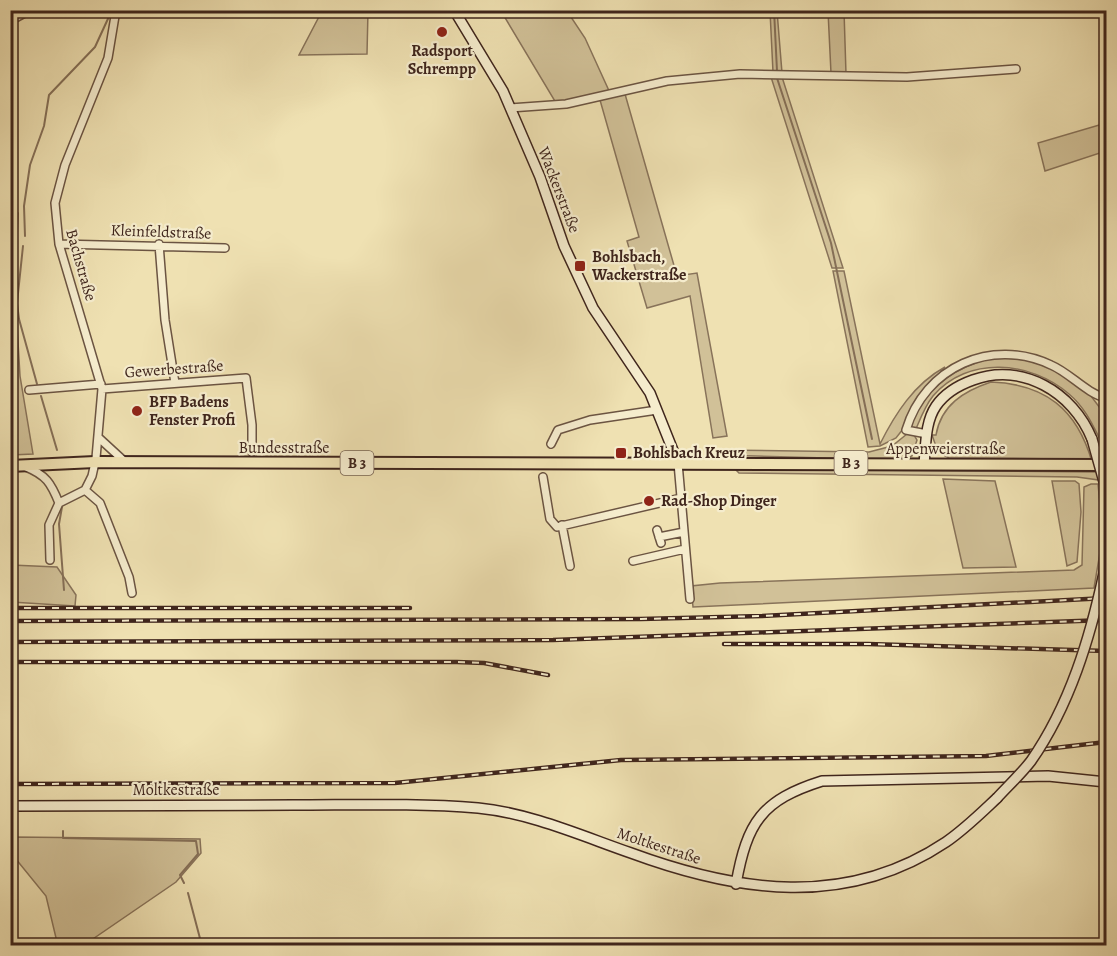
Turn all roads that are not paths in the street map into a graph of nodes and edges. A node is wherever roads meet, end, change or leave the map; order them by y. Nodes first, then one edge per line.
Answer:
1 (30, 10) edge
2 (116, 10) edge
3 (454, 10) edge
4 (10, 21) edge
5 (1016, 69) dead end
6 (10, 80) edge
7 (10, 86) edge
8 (510, 108) junction
9 (59, 244) junction
10 (159, 244) junction
11 (225, 248) dead end
12 (175, 383) junction
13 (102, 386) junction
14 (29, 390) dead end
15 (1107, 398) edge
16 (657, 410) junction
17 (927, 434) junction
18 (99, 438) junction
19 (551, 444) dead end
20 (252, 452) dead end
21 (95, 462) junction
22 (126, 463) junction
23 (678, 464) junction
24 (924, 464) junction
25 (23, 465) junction
26 (1107, 465) edge
27 (10, 466) edge
28 (543, 477) dead end
29 (1107, 489) edge
30 (85, 490) junction
31 (681, 498) junction
32 (59, 502) junction
33 (562, 525) junction
34 (684, 532) junction
35 (659, 537) dead end
36 (1107, 547) edge
37 (685, 549) junction
38 (50, 560) dead end
39 (633, 561) dead end
40 (570, 566) dead end
41 (132, 593) dead end
42 (690, 599) dead end
43 (1107, 782) edge
44 (10, 806) edge
45 (736, 884) junction

1 - 4 street
2 - 9 street, Bachstraße
3 - 8 street, Wackerstraße
5 - 8 street
6 - 7 street
8 - 16 street, Wackerstraße
9 - 10 street, Kleinfeldstraße
9 - 13 street, Bachstraße
10 - 11 street, Kleinfeldstraße
10 - 12 street
12 - 13 street, Gewerbestraße
12 - 20 street, Gewerbestraße
13 - 14 street
13 - 18 street, Bachstraße
15 - 17 street
16 - 19 street
16 - 23 street, Wackerstraße
17 - 24 street
17 - 29 street, bridge
18 - 21 street, Bachstraße
18 - 22 street
21 - 22 main road, Bundesstraße / B 3
21 - 25 main road, Bundesstraße / B 3
21 - 30 street, Bachstraße
22 - 23 main road, Bundesstraße / B 3
23 - 24 main road, Appenweierstraße / B 3
23 - 31 street, Wackerstraße
24 - 26 main road, Appenweierstraße / B 3
25 - 27 main road, Bundesstraße / B 3
25 - 32 street
28 - 33 street
30 - 32 street
30 - 41 street
31 - 33 street
31 - 34 street, Wackerstraße
32 - 38 street
33 - 40 street
34 - 35 street
34 - 37 street, Wackerstraße
36 - 45 street, Moltkestraße, bridge
37 - 39 street
37 - 42 street, Wackerstraße
43 - 45 street
44 - 45 street, Moltkestraße

